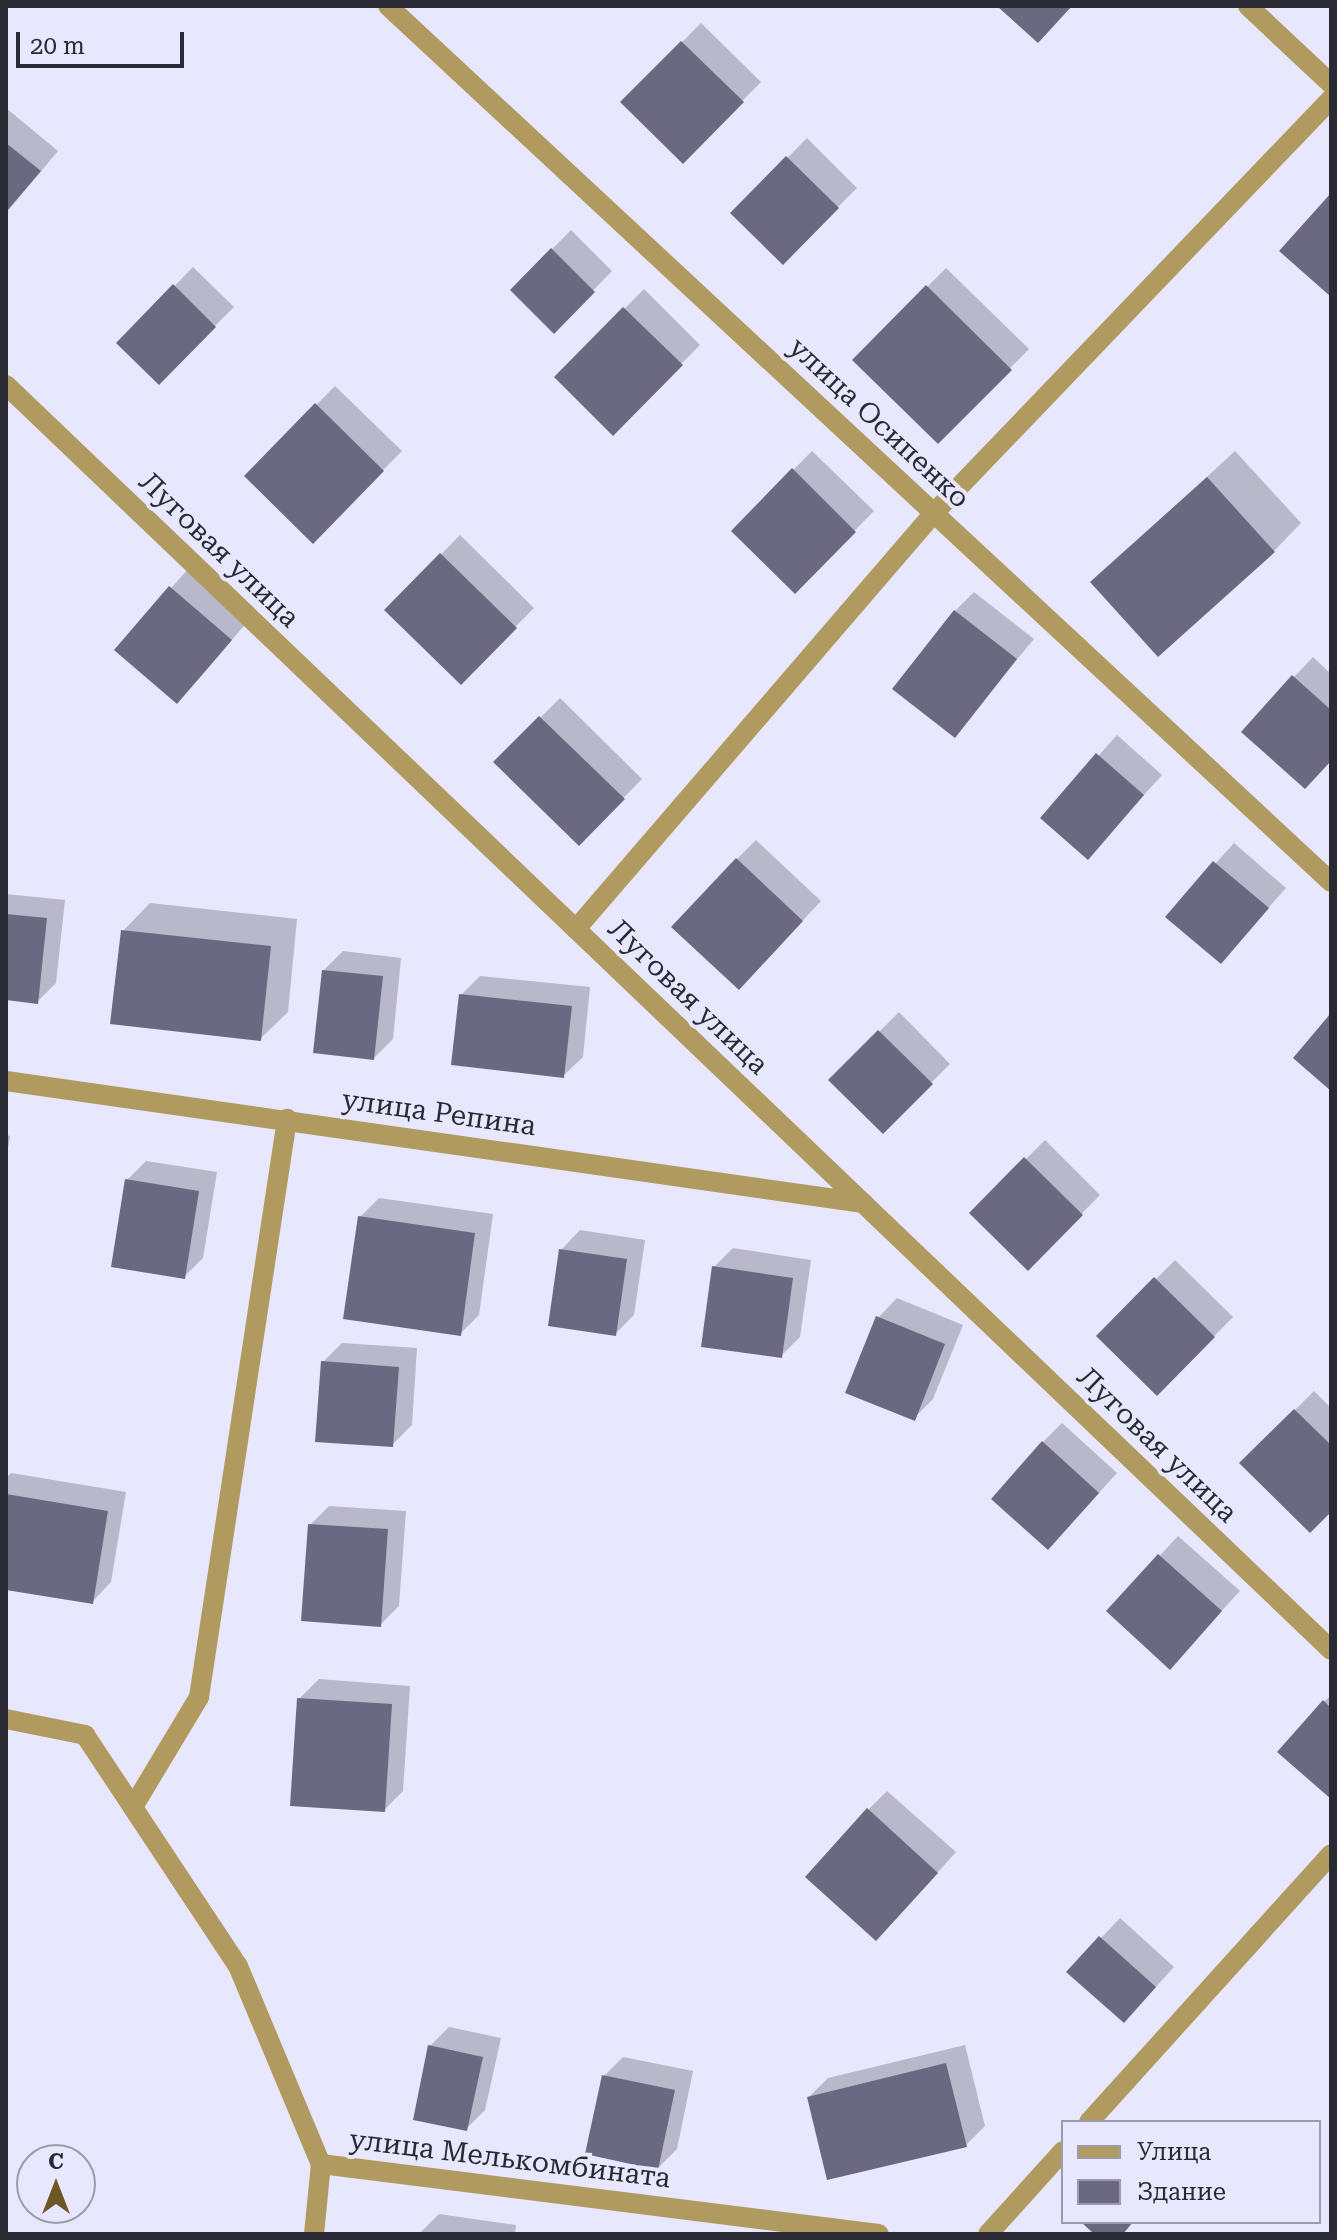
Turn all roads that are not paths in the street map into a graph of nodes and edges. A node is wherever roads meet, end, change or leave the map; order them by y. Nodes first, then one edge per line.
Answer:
1 (388, 6) edge
2 (1248, 6) edge
3 (1331, 84) edge
4 (1331, 99) edge
5 (6, 385) edge
6 (934, 513) junction
7 (1331, 882) edge
8 (576, 929) junction
9 (6, 1081) edge
10 (287, 1119) junction
11 (863, 1203) junction
12 (1331, 1650) edge
13 (6, 1719) edge
14 (133, 1807) junction
15 (1331, 1854) edge
16 (1091, 2120) edge
17 (1061, 2153) edge
18 (321, 2164) junction
19 (314, 2234) edge
20 (879, 2234) edge
21 (988, 2234) edge

1 - 6 street, улица Осипенко
2 - 3 street
4 - 6 street
5 - 8 street, Луговая улица
6 - 7 street, улица Осипенко
6 - 8 street
8 - 11 street, Луговая улица
9 - 10 street, улица Репина
10 - 11 street, улица Репина
10 - 14 street
11 - 12 street, Луговая улица
13 - 14 street, улица Мелькомбината
14 - 18 street, улица Мелькомбината
15 - 16 street
17 - 21 street
18 - 19 street
18 - 20 street, улица Мелькомбината

